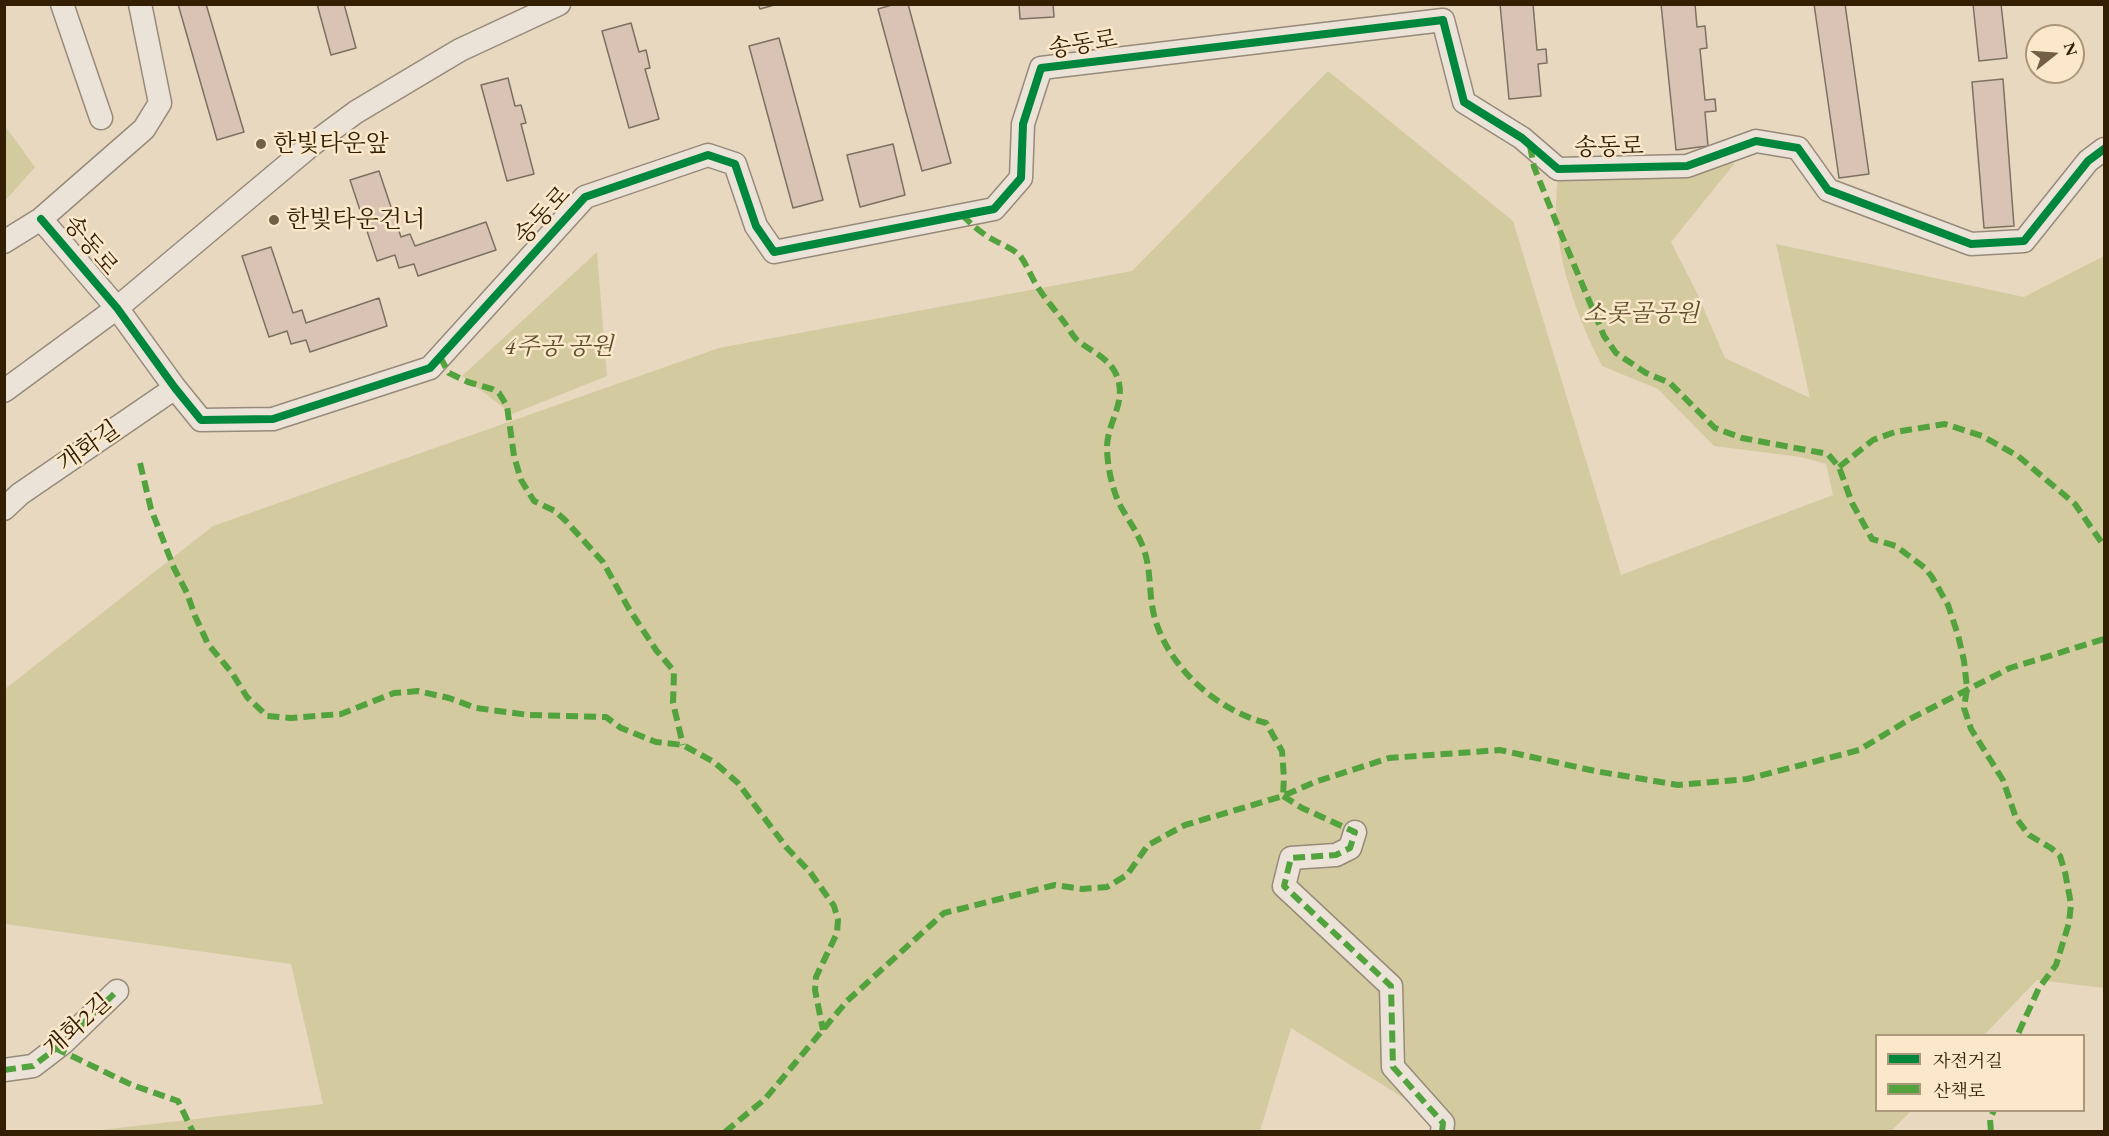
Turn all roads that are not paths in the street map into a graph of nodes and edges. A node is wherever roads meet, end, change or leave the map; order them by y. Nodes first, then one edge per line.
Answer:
1 (62, 4) edge
2 (140, 4) edge
3 (559, 4) edge
4 (1442, 12) edge
5 (100, 118) dead end
6 (2104, 149) edge
7 (41, 219) junction
8 (4, 242) edge
9 (117, 308) junction
10 (175, 388) junction
11 (4, 391) edge
12 (4, 509) edge
13 (1355, 832) dead end
14 (117, 991) dead end
15 (4, 1070) edge
16 (1442, 1131) edge

1 - 5 street
2 - 7 street, 송동로
3 - 9 street, 송동로
4 - 6 street, 송동로
4 - 10 street, 송동로
7 - 8 street, 송동로
7 - 9 street, 송동로
9 - 10 street, 송동로
9 - 11 street, 송동로
10 - 12 street, 개화길
13 - 16 street
14 - 15 street, 개화2길

